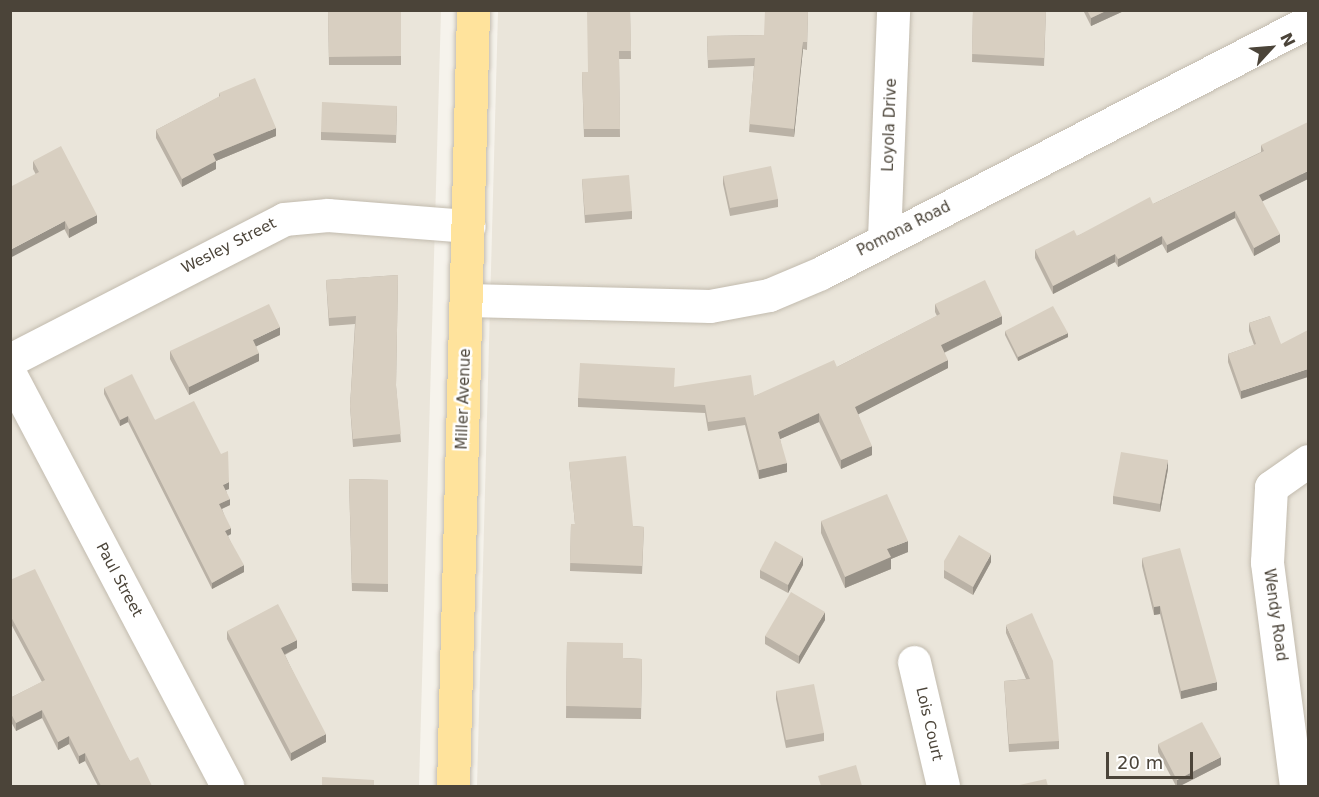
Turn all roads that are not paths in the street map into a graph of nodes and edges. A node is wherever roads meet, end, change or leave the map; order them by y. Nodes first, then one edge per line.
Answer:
1 (473, 10) edge
2 (893, 10) edge
3 (1308, 22) edge
4 (469, 225) junction
5 (884, 238) junction
6 (467, 300) junction
7 (10, 360) edge
8 (10, 374) edge
9 (1308, 461) edge
10 (914, 662) dead end
11 (227, 786) edge
12 (453, 786) edge
13 (943, 786) edge
14 (1296, 786) edge

1 - 4 main road, Miller Avenue
2 - 5 street, Loyola Drive
3 - 5 street, Pomona Road
4 - 6 main road, Miller Avenue
4 - 7 street, Wesley Street
5 - 6 street, Pomona Road
6 - 12 main road, Miller Avenue
8 - 11 street, Paul Street
9 - 14 street, Wendy Road
10 - 13 street, Lois Court

